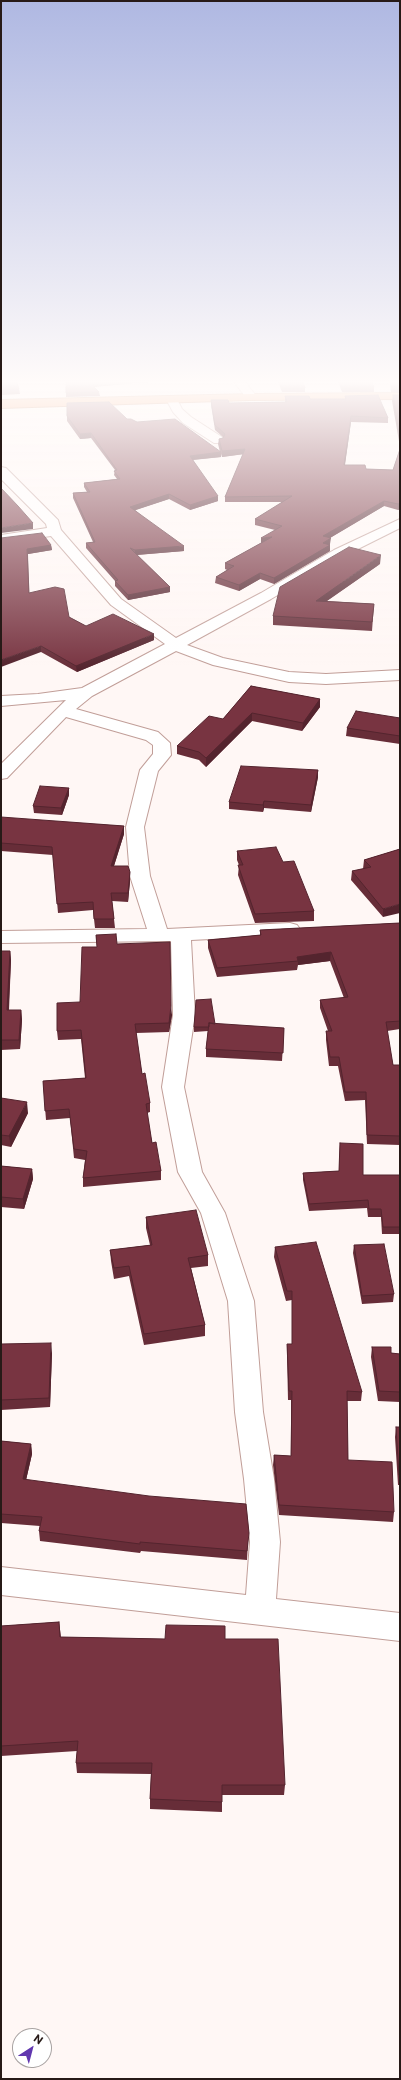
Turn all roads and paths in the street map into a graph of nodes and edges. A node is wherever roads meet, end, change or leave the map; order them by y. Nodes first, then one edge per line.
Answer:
1 (6, 476) edge
2 (400, 523) edge
3 (54, 530) junction
4 (1, 539) edge
5 (177, 646) junction
6 (400, 675) edge
7 (86, 693) junction
8 (1, 701) edge
9 (62, 711) junction
10 (1, 774) edge
11 (306, 928) edge
12 (170, 935) junction
13 (1, 937) edge
14 (1, 1581) edge
15 (260, 1612) junction
16 (400, 1627) edge

1 - 3 street
2 - 5 street
3 - 4 street
3 - 5 street
5 - 6 street
5 - 7 street
7 - 8 street
7 - 9 street
9 - 10 street
9 - 12 street
11 - 12 street
12 - 13 street
12 - 15 street
14 - 15 street
15 - 16 street

